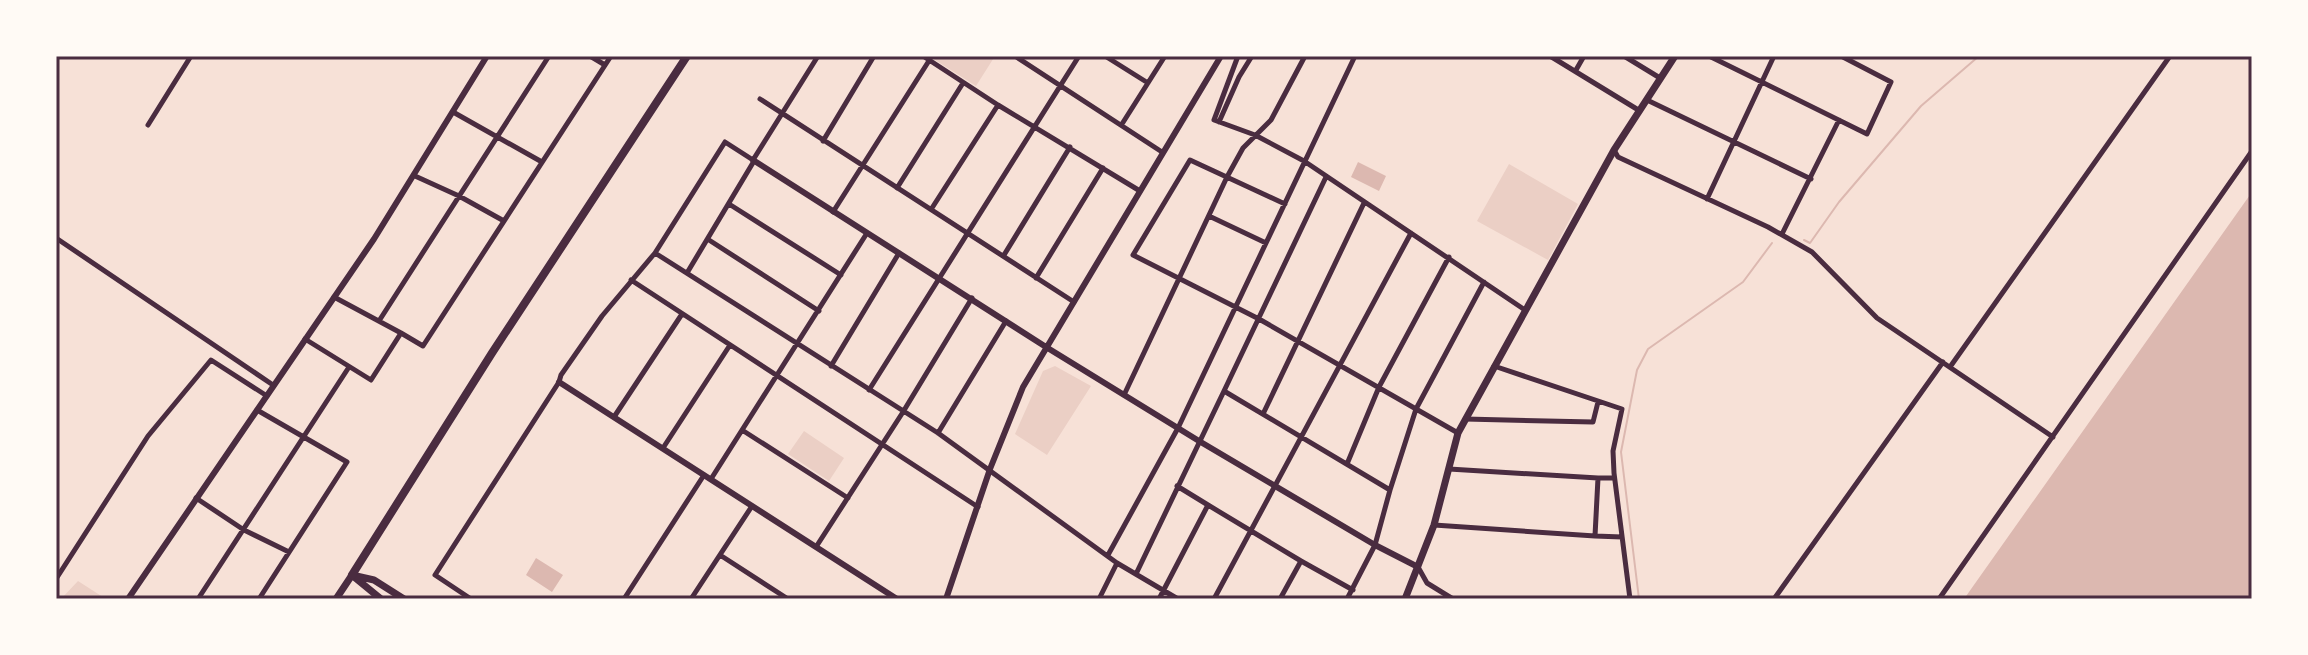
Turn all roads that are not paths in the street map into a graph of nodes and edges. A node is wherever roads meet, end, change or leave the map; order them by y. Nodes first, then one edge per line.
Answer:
1 (191, 56) edge
2 (487, 56) edge
3 (549, 56) edge
4 (590, 56) edge
5 (611, 56) edge
6 (687, 56) edge
7 (818, 56) edge
8 (874, 56) edge
9 (1015, 56) edge
10 (1079, 56) edge
11 (1105, 56) edge
12 (1165, 56) edge
13 (1221, 56) edge
14 (1238, 56) edge
15 (1252, 56) edge
16 (1305, 56) edge
17 (1355, 56) edge
18 (1550, 56) edge
19 (1584, 56) edge
20 (1624, 56) edge
21 (1675, 56) edge
22 (1709, 56) edge
23 (1774, 56) edge
24 (1841, 56) edge
25 (2170, 56) edge
26 (928, 57) edge
27 (1025, 59) edge
28 (605, 65) junction
29 (1576, 70) junction
30 (1660, 78) junction
31 (1761, 81) junction
32 (963, 83) junction
33 (1148, 83) junction
34 (1060, 86) junction
35 (760, 99) dead end
36 (1646, 99) junction
37 (998, 105) junction
38 (1640, 111) junction
39 (453, 112) junction
40 (782, 115) junction
41 (1839, 120) junction
42 (1219, 122) junction
43 (1122, 124) junction
44 (148, 125) dead end
45 (1033, 125) junction
46 (1255, 135) junction
47 (498, 136) junction
48 (823, 141) junction
49 (1734, 142) junction
50 (1070, 147) junction
51 (1614, 150) junction
52 (2252, 151) edge
53 (1162, 152) junction
54 (754, 161) junction
55 (1304, 161) junction
56 (542, 162) junction
57 (862, 166) junction
58 (1103, 168) junction
59 (415, 176) junction
60 (1227, 177) junction
61 (1326, 177) junction
62 (1811, 179) junction
63 (897, 188) junction
64 (1140, 191) junction
65 (459, 196) junction
66 (1707, 199) junction
67 (1364, 203) junction
68 (729, 204) junction
69 (1285, 204) junction
70 (932, 208) junction
71 (833, 212) junction
72 (1209, 216) junction
73 (504, 221) junction
74 (969, 232) junction
75 (867, 233) junction
76 (1411, 233) junction
77 (1782, 234) junction
78 (56, 238) edge
79 (709, 240) junction
80 (1266, 243) junction
81 (655, 253) junction
82 (899, 253) junction
83 (1004, 255) junction
84 (1449, 257) junction
85 (687, 273) junction
86 (841, 275) junction
87 (939, 278) junction
88 (1036, 278) junction
89 (631, 280) junction
90 (1179, 280) junction
91 (1484, 282) junction
92 (334, 297) junction
93 (972, 298) junction
94 (1074, 302) junction
95 (1236, 307) junction
96 (1525, 310) junction
97 (819, 311) junction
98 (682, 314) junction
99 (1259, 319) junction
100 (1007, 320) junction
101 (379, 321) junction
102 (401, 333) junction
103 (304, 339) junction
104 (1298, 343) junction
105 (730, 345) junction
106 (797, 345) junction
107 (1046, 347) junction
108 (1943, 362) junction
109 (831, 366) junction
110 (1340, 366) junction
111 (1494, 366) junction
112 (349, 367) junction
113 (1950, 367) junction
114 (777, 376) junction
115 (559, 382) junction
116 (273, 385) junction
117 (1379, 387) junction
118 (869, 390) junction
119 (1224, 391) junction
120 (1124, 395) junction
121 (267, 396) junction
122 (1598, 402) junction
123 (1416, 409) junction
124 (257, 410) junction
125 (903, 412) junction
126 (1263, 414) junction
127 (614, 417) junction
128 (1465, 419) junction
129 (1178, 428) junction
130 (742, 430) junction
131 (938, 433) junction
132 (1458, 433) junction
133 (1301, 436) junction
134 (305, 437) junction
135 (2053, 437) junction
136 (1199, 441) junction
137 (883, 444) junction
138 (663, 448) junction
139 (1347, 464) junction
140 (990, 469) junction
141 (1449, 469) junction
142 (708, 477) junction
143 (1598, 478) junction
144 (1614, 478) junction
145 (1276, 484) junction
146 (1177, 486) junction
147 (1390, 490) junction
148 (196, 498) junction
149 (848, 498) junction
150 (1208, 505) junction
151 (752, 506) junction
152 (978, 507) junction
153 (1434, 525) junction
154 (244, 530) junction
155 (1251, 530) junction
156 (1595, 536) junction
157 (1622, 537) junction
158 (1375, 545) junction
159 (816, 547) junction
160 (289, 552) junction
161 (720, 555) junction
162 (1108, 555) junction
163 (1301, 561) junction
164 (1117, 563) junction
165 (1418, 567) junction
166 (1136, 574) junction
167 (352, 575) junction
168 (56, 579) edge
169 (1164, 590) junction
170 (1353, 590) junction
171 (128, 599) edge
172 (198, 599) edge
173 (259, 599) edge
174 (336, 599) edge
175 (381, 599) edge
176 (404, 599) edge
177 (471, 599) edge
178 (624, 599) edge
179 (691, 599) edge
180 (788, 599) edge
181 (895, 599) edge
182 (946, 599) edge
183 (1099, 599) edge
184 (1159, 599) edge
185 (1178, 599) edge
186 (1214, 599) edge
187 (1280, 599) edge
188 (1347, 599) edge
189 (1405, 599) edge
190 (1453, 599) edge
191 (1630, 599) edge
192 (1774, 599) edge
193 (1939, 599) edge

1 - 44 street
2 - 39 street
3 - 47 street
4 - 28 street
5 - 28 street
6 - 167 highway
7 - 40 street
8 - 48 street
9 - 27 street
10 - 34 street
11 - 33 street
12 - 33 street
13 - 53 street
14 - 42 street
15 - 42 street
16 - 46 street
17 - 55 street
18 - 29 street
19 - 29 street
20 - 30 street
21 - 30 main road
22 - 31 street
23 - 31 street
24 - 41 street
25 - 113 street
26 - 32 street
26 - 57 street
27 - 34 street
28 - 56 street
29 - 38 street
30 - 36 main road
31 - 41 street
31 - 49 street
32 - 37 street
32 - 63 street
33 - 43 street
34 - 43 street
34 - 45 street
35 - 40 street
36 - 38 main road
36 - 49 street
37 - 45 street
37 - 70 street
38 - 51 main road
39 - 47 street
39 - 59 street
40 - 48 street
40 - 54 street
41 - 62 street
42 - 46 street
43 - 53 street
45 - 50 street
45 - 74 street
46 - 55 street
46 - 60 street
47 - 56 street
47 - 65 street
48 - 57 street
49 - 62 street
49 - 66 street
50 - 58 street
50 - 83 street
51 - 66 street
51 - 96 main road
52 - 135 street
53 - 64 street
54 - 68 street
54 - 71 street
54 - 81 street
55 - 61 street
55 - 69 street
56 - 73 street
57 - 63 street
57 - 71 street
58 - 64 street
58 - 88 street
59 - 65 street
59 - 92 street
60 - 69 street
60 - 72 street
60 - 90 street
61 - 67 street
61 - 99 street
62 - 77 street
63 - 70 street
64 - 94 street
65 - 73 street
65 - 101 street
66 - 77 street
67 - 76 street
67 - 104 street
68 - 79 street
68 - 86 street
69 - 80 street
70 - 74 street
71 - 75 street
72 - 80 street
72 - 90 street
73 - 102 street
74 - 83 street
74 - 87 street
75 - 82 street
75 - 86 street
76 - 84 street
76 - 110 street
77 - 108 street
78 - 116 street
79 - 85 street
79 - 97 street
80 - 95 street
81 - 85 street
81 - 89 street
82 - 87 street
82 - 109 street
83 - 88 street
84 - 91 street
84 - 117 street
85 - 106 street
86 - 97 street
87 - 93 street
87 - 118 street
88 - 94 street
89 - 98 street
89 - 115 street
90 - 95 street
90 - 120 street
91 - 96 street
91 - 123 street
92 - 101 street
92 - 103 street
93 - 100 street
93 - 125 street
94 - 107 street
95 - 99 street
95 - 129 street
96 - 111 main road
97 - 106 street
98 - 105 street
98 - 127 street
99 - 104 street
99 - 119 street
100 - 107 street
100 - 131 street
101 - 102 street
102 - 112 street
103 - 112 street
103 - 116 street
104 - 110 street
104 - 126 street
105 - 114 street
105 - 138 street
106 - 109 street
106 - 114 street
107 - 120 street
107 - 140 street
108 - 113 street
108 - 192 street
109 - 118 street
110 - 117 street
110 - 133 street
111 - 122 street
111 - 128 main road
112 - 134 street
113 - 135 street
114 - 130 street
114 - 137 street
115 - 127 street
115 - 177 street
116 - 121 street
117 - 123 street
117 - 139 street
118 - 125 street
119 - 126 street
119 - 136 street
120 - 129 street
121 - 124 street
121 - 168 street
122 - 128 street
122 - 144 street
123 - 132 street
123 - 147 street
124 - 134 street
124 - 148 street
125 - 131 street
125 - 137 street
126 - 133 street
127 - 138 street
128 - 132 main road
129 - 136 street
129 - 162 street
130 - 142 street
130 - 149 street
131 - 140 street
132 - 141 main road
133 - 139 street
133 - 145 street
134 - 154 street
134 - 160 street
135 - 193 street
136 - 145 street
136 - 146 street
137 - 149 street
137 - 152 street
138 - 142 street
139 - 147 street
140 - 152 street
140 - 162 street
141 - 143 street
141 - 153 main road
142 - 151 street
142 - 178 street
143 - 144 street
143 - 156 street
144 - 157 street
145 - 155 street
145 - 158 street
146 - 150 street
146 - 166 street
147 - 158 street
148 - 154 street
148 - 171 street
149 - 159 street
150 - 155 street
150 - 169 street
151 - 159 street
151 - 161 street
152 - 182 street
153 - 156 street
153 - 165 main road
154 - 160 street
154 - 172 street
155 - 163 street
155 - 186 street
156 - 157 street
157 - 191 street
158 - 165 street
158 - 170 street
159 - 181 street
160 - 173 street
161 - 179 street
161 - 180 street
162 - 164 street
163 - 170 street
163 - 187 street
164 - 166 street
164 - 183 street
165 - 189 main road
165 - 190 street
166 - 169 street
167 - 174 main road
167 - 175 main road
167 - 176 main road
169 - 184 street
169 - 185 street
170 - 188 street

